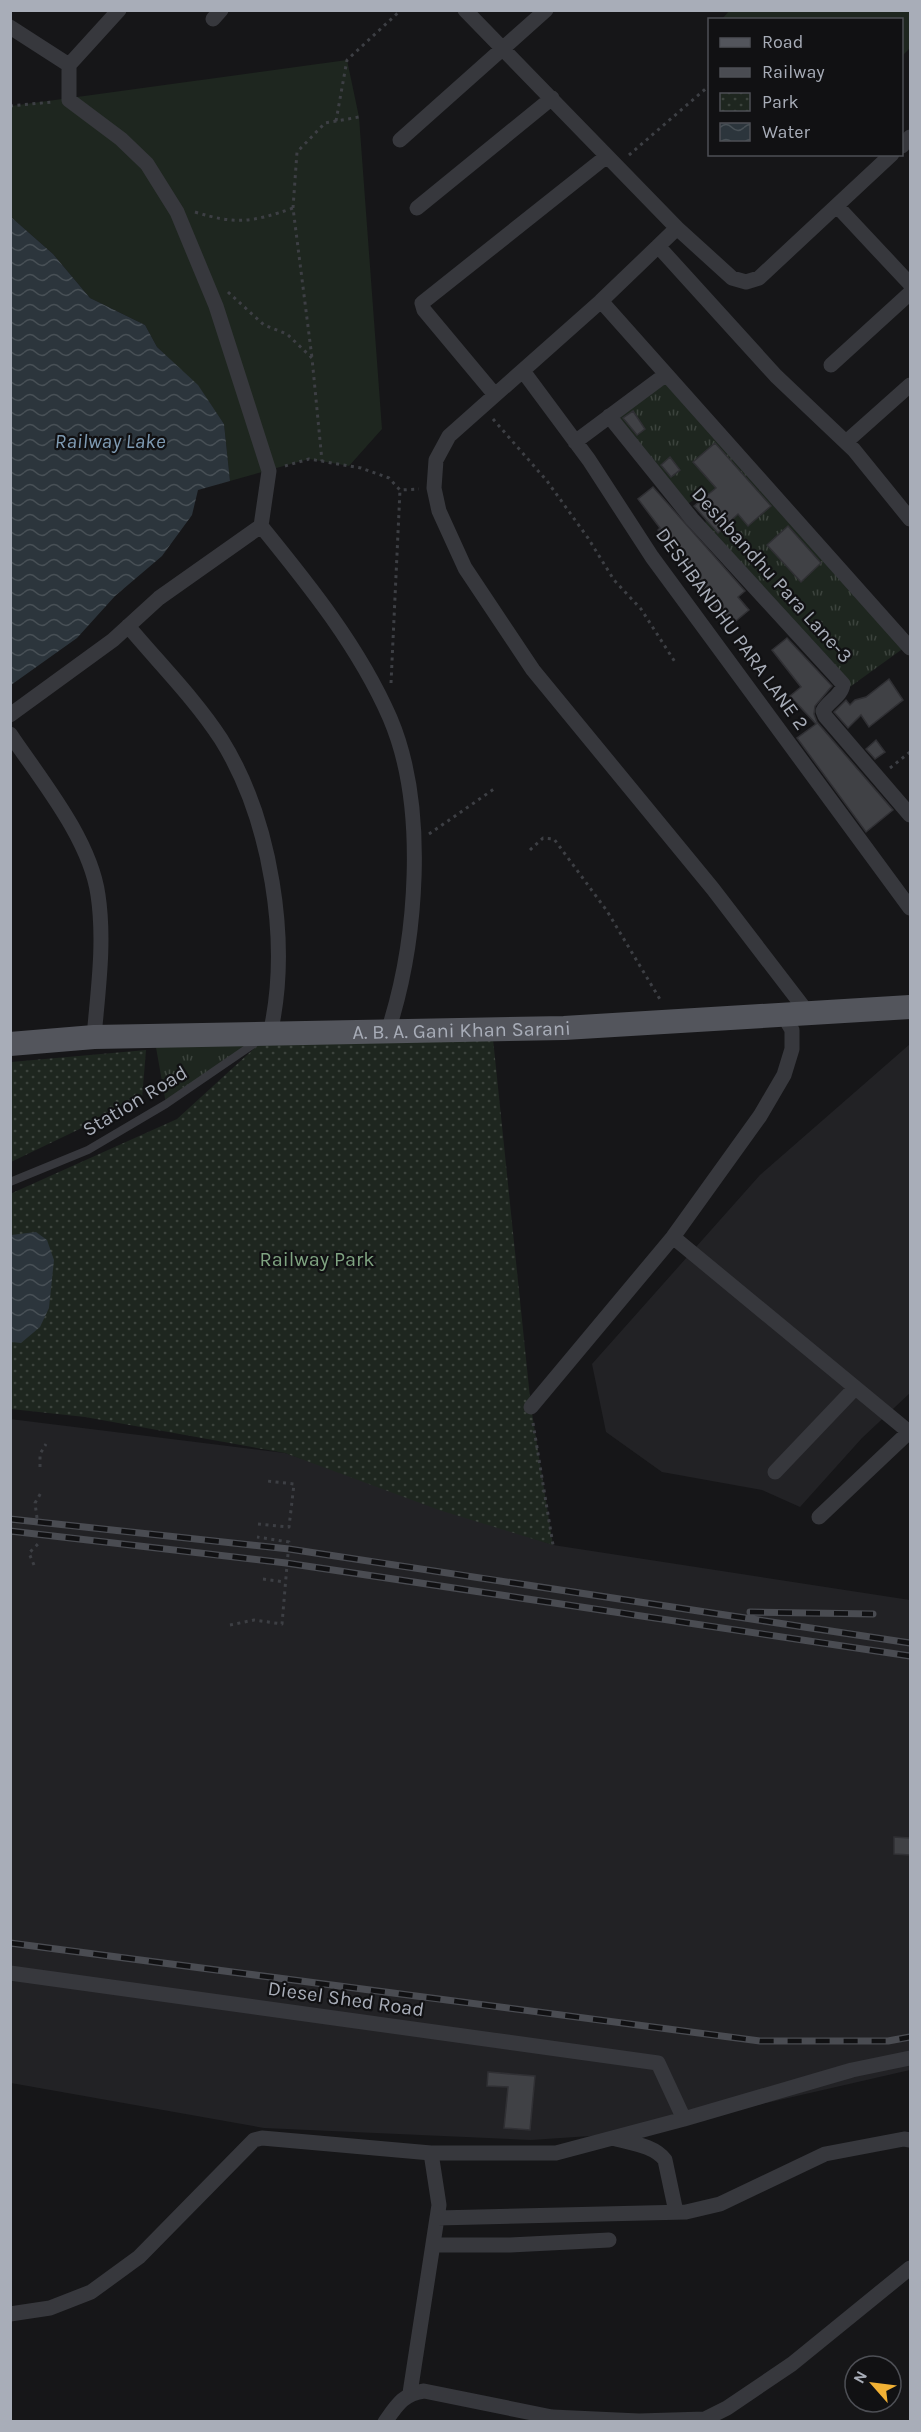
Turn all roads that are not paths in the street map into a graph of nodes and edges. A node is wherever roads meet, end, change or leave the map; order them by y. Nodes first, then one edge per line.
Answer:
1 (119, 10) edge
2 (465, 10) edge
3 (546, 10) edge
4 (10, 27) edge
5 (505, 50) junction
6 (69, 65) junction
7 (552, 98) junction
8 (400, 140) dead end
9 (890, 156) edge
10 (612, 161) junction
11 (837, 206) junction
12 (417, 208) dead end
13 (678, 228) junction
14 (658, 246) junction
15 (910, 284) edge
16 (910, 293) edge
17 (601, 301) junction
18 (831, 365) dead end
19 (523, 371) junction
20 (665, 375) junction
21 (910, 385) edge
22 (495, 395) junction
23 (609, 417) junction
24 (575, 442) junction
25 (846, 442) junction
26 (910, 519) edge
27 (261, 526) junction
28 (128, 626) junction
29 (910, 648) edge
30 (10, 715) edge
31 (10, 734) edge
32 (910, 815) edge
33 (910, 908) edge
34 (910, 1007) edge
35 (808, 1013) junction
36 (783, 1015) junction
37 (388, 1031) junction
38 (270, 1034) junction
39 (94, 1037) junction
40 (10, 1044) edge
41 (10, 1182) edge
42 (673, 1237) junction
43 (855, 1388) junction
44 (531, 1407) road end
45 (910, 1432) edge
46 (775, 1472) dead end
47 (819, 1517) dead end
48 (10, 1973) edge
49 (910, 2058) edge
50 (684, 2120) junction
51 (613, 2138) junction
52 (910, 2140) edge
53 (431, 2153) junction
54 (676, 2212) junction
55 (437, 2218) junction
56 (609, 2240) dead end
57 (433, 2245) junction
58 (910, 2268) edge
59 (10, 2314) edge
60 (410, 2393) junction
61 (730, 2415) edge
62 (385, 2421) edge

1 - 6 street
2 - 5 street
3 - 5 street
4 - 6 street
5 - 7 street
5 - 8 street
6 - 27 street
7 - 10 street
7 - 12 street
9 - 11 street
10 - 13 street
10 - 22 street
11 - 13 street
11 - 15 street
13 - 14 street
14 - 17 street
14 - 25 street
16 - 18 street
17 - 19 street
17 - 20 street
19 - 22 street
19 - 24 street, DESHBANDHU PARA LANE 2
20 - 23 street
20 - 29 street
21 - 25 street
22 - 35 street
23 - 24 street
23 - 32 street, Deshbandhu Para Lane-3
24 - 33 street, DESHBANDHU PARA LANE 2
25 - 26 street
27 - 28 street
27 - 37 street
28 - 30 street
28 - 38 street
31 - 39 street
34 - 35 main road, A. B. A. Gani Khan Sarani
35 - 36 main road, A. B. A. Gani Khan Sarani
36 - 37 main road, A. B. A. Gani Khan Sarani
36 - 42 street
37 - 38 main road, A. B. A. Gani Khan Sarani
38 - 39 main road, A. B. A. Gani Khan Sarani
38 - 41 lane, Station Road
39 - 40 main road, A. B. A. Gani Khan Sarani
42 - 43 street
42 - 44 street
43 - 45 street
43 - 46 street
45 - 47 street
48 - 50 street, Diesel Shed Road
49 - 50 street
50 - 51 street
51 - 53 street
51 - 54 street
52 - 54 street
53 - 55 street
53 - 59 street
54 - 55 street
55 - 57 street
56 - 57 street
57 - 60 street
58 - 61 street
60 - 61 street
60 - 62 street

